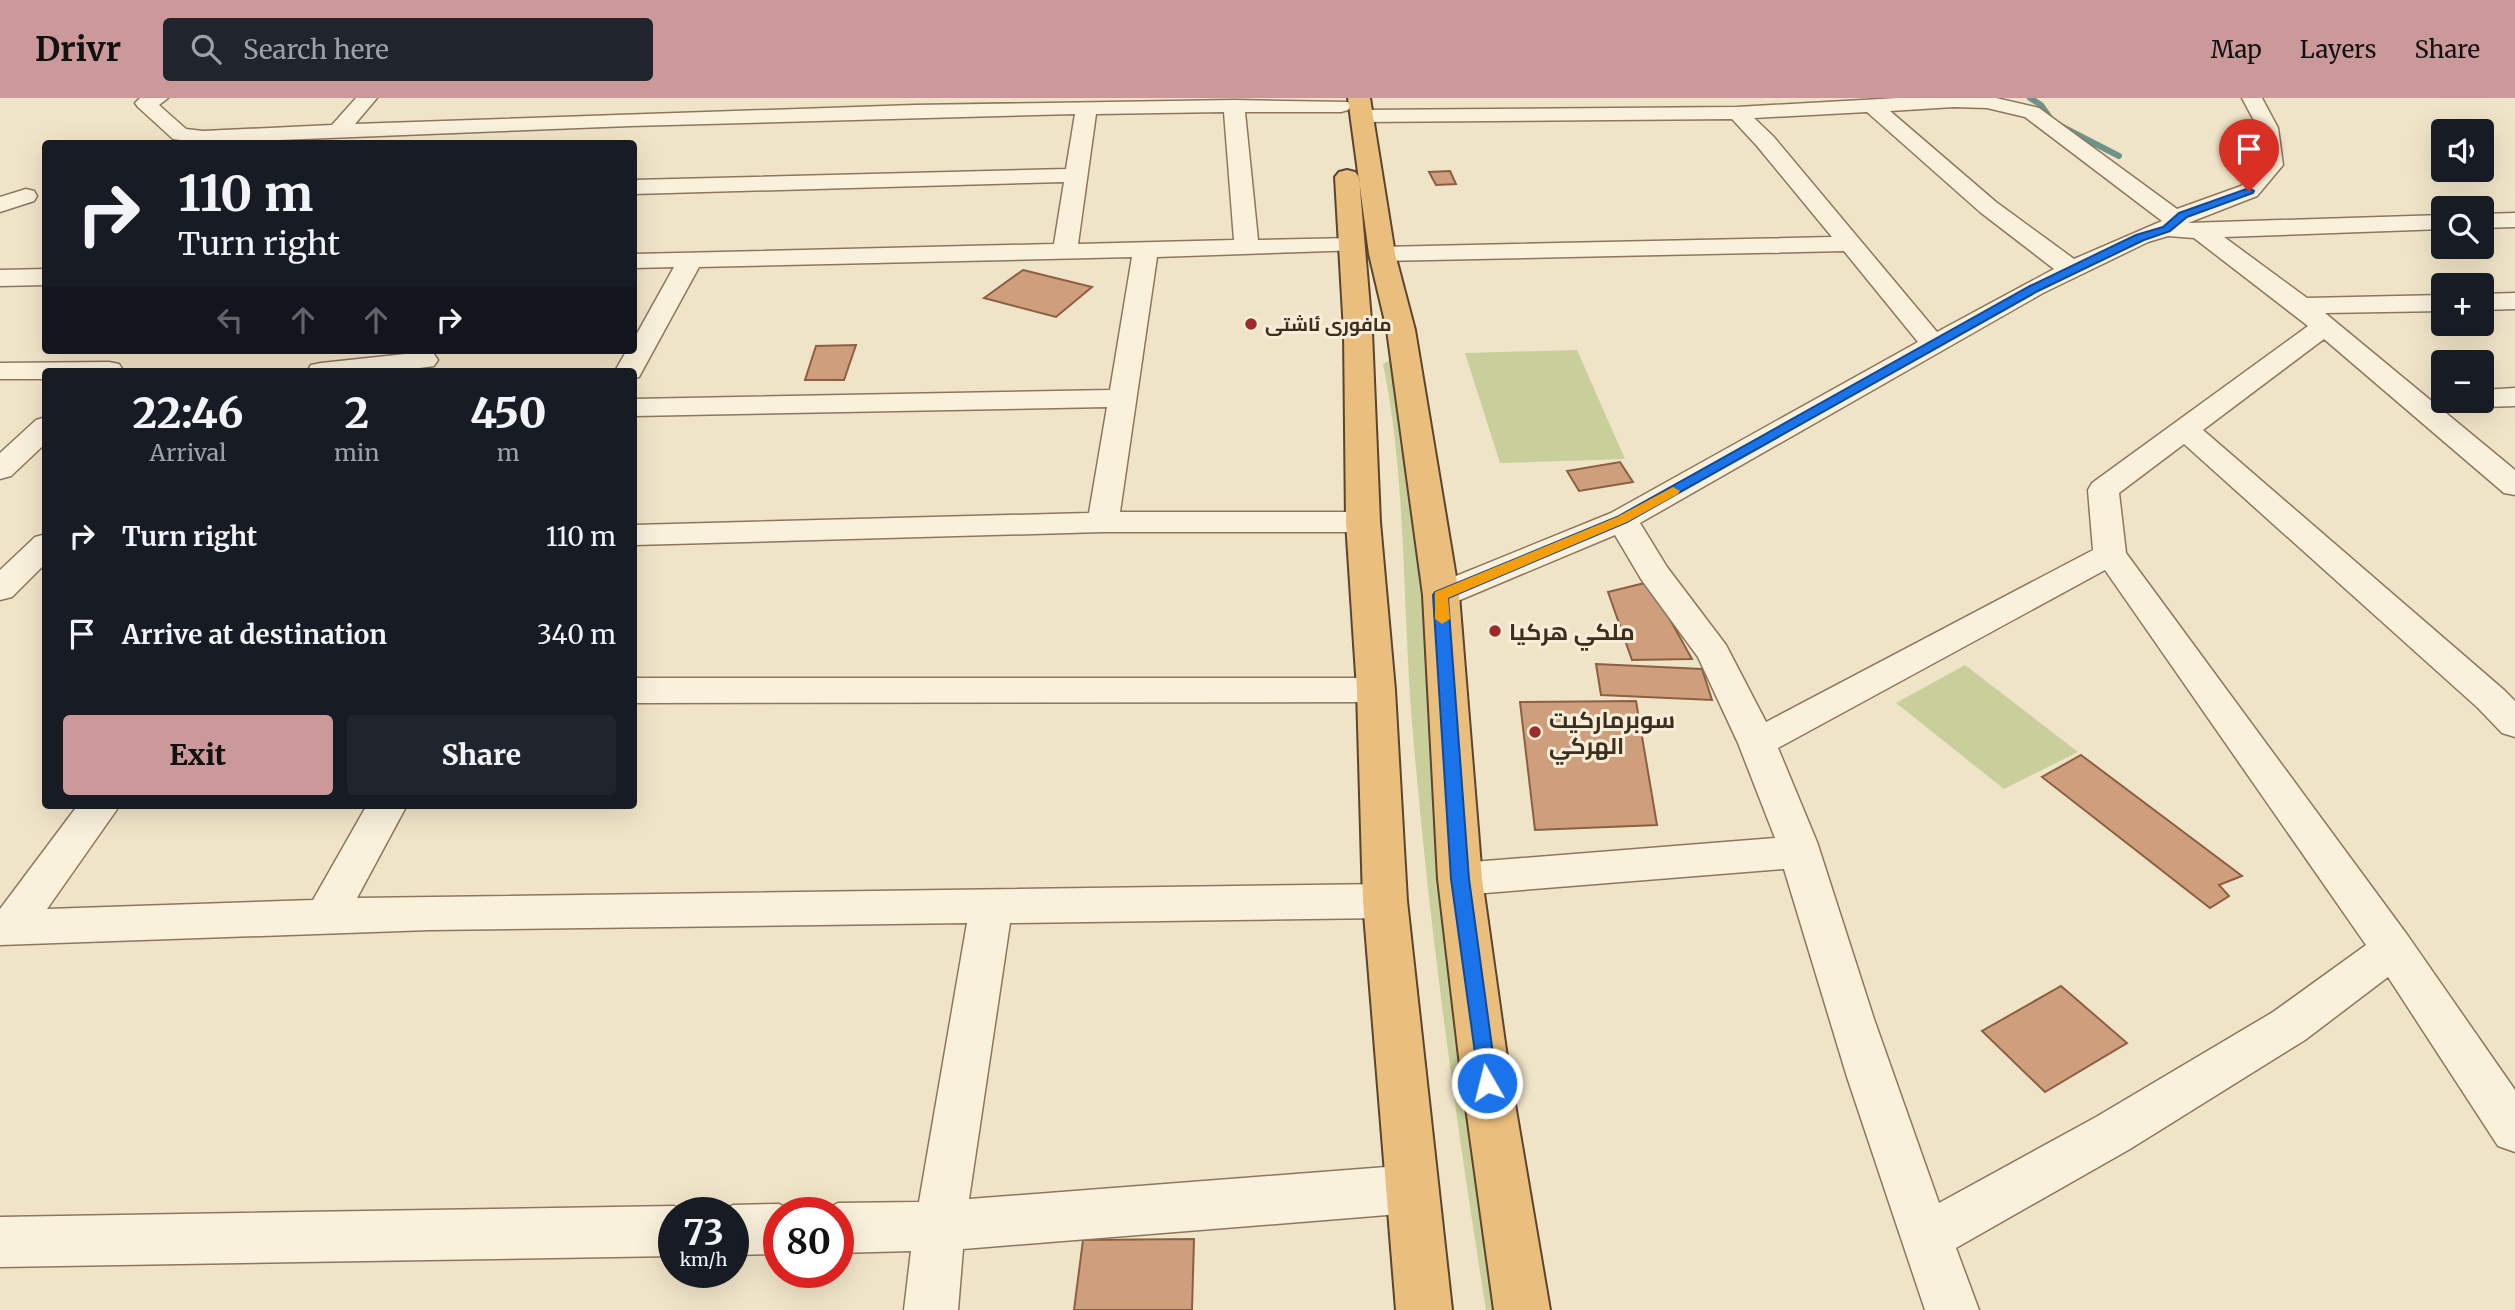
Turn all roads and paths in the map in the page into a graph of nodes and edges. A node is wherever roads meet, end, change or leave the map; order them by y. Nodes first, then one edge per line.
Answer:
1 (158, 98) edge
2 (367, 98) edge
3 (2252, 98) edge
4 (914, 105) edge
5 (1351, 105) edge
6 (1234, 106) junction
7 (1872, 106) junction
8 (1086, 109) junction
9 (1737, 113) junction
10 (595, 120) junction
11 (410, 128) junction
12 (338, 131) junction
13 (395, 140) edge
14 (581, 140) edge
15 (1076, 175) junction
16 (637, 187) edge
17 (26, 195) dead end
18 (0, 205) edge
19 (2515, 220) edge
20 (2494, 221) edge
21 (2431, 222) edge
22 (2181, 227) junction
23 (1850, 244) junction
24 (1246, 245) junction
25 (1146, 248) junction
26 (1065, 250) junction
27 (1367, 250) junction
28 (691, 259) junction
29 (637, 261) edge
30 (2072, 270) junction
31 (42, 277) edge
32 (0, 278) edge
33 (2515, 301) edge
34 (2494, 302) edge
35 (2431, 304) edge
36 (2313, 316) junction
37 (1401, 330) junction
38 (1358, 332) junction
39 (1934, 345) junction
40 (424, 360) edge
41 (114, 366) edge
42 (68, 368) edge
43 (349, 368) edge
44 (631, 368) edge
45 (42, 369) edge
46 (0, 371) edge
47 (2515, 397) edge
48 (1122, 398) junction
49 (2494, 398) edge
50 (2431, 399) edge
51 (2413, 400) junction
52 (637, 407) edge
53 (42, 430) edge
54 (2185, 430) junction
55 (42, 464) edge
56 (0, 470) edge
57 (0, 475) edge
58 (2515, 486) edge
59 (1622, 520) junction
60 (1103, 522) junction
61 (1363, 522) junction
62 (637, 535) edge
63 (42, 548) edge
64 (2110, 554) junction
65 (0, 589) edge
66 (1440, 595) junction
67 (1376, 690) junction
68 (637, 691) edge
69 (2507, 707) edge
70 (1757, 743) junction
71 (97, 809) edge
72 (385, 809) edge
73 (1797, 842) junction
74 (1460, 879) junction
75 (1385, 901) junction
76 (991, 907) junction
77 (326, 916) junction
78 (5, 928) edge
79 (2393, 949) junction
80 (2515, 1130) edge
81 (1412, 1189) junction
82 (940, 1226) junction
83 (854, 1228) edge
84 (658, 1231) edge
85 (1926, 1237) junction
86 (0, 1242) edge
87 (931, 1310) edge
88 (1424, 1310) edge
89 (1522, 1310) edge
90 (1952, 1310) edge

1 - 12 street
2 - 12 street
3 - 22 street
4 - 8 street
4 - 10 street
5 - 6 street
5 - 9 street
5 - 27 highway
6 - 8 street
6 - 24 street
7 - 9 street
7 - 22 street
7 - 30 street
8 - 15 street
9 - 23 street
10 - 11 street
10 - 14 street
11 - 12 street
11 - 13 street
15 - 16 street
15 - 26 street
17 - 18 street
19 - 20 street
21 - 22 street
22 - 30 street
22 - 36 street
23 - 27 street
23 - 39 street
24 - 25 street
24 - 27 street
25 - 26 street
25 - 48 street
26 - 28 street
27 - 37 highway
27 - 38 highway
28 - 29 street
28 - 44 street
30 - 39 street
31 - 32 street
33 - 34 street
35 - 36 street
36 - 51 street
36 - 54 street
37 - 38 highway
37 - 66 highway
38 - 61 highway
39 - 59 street
40 - 43 street
41 - 42 street
45 - 46 street
47 - 49 street
48 - 52 street
48 - 60 street
50 - 51 street
51 - 58 street
53 - 56 street
54 - 64 street
54 - 69 street
55 - 57 street
59 - 66 street
59 - 70 street
60 - 61 street
60 - 62 street
61 - 67 highway
63 - 65 street
64 - 70 street
64 - 79 street
66 - 74 highway
67 - 68 street
67 - 75 highway
70 - 73 street
71 - 78 street
72 - 77 street
73 - 74 street
73 - 85 street
74 - 89 highway
75 - 76 street
75 - 81 highway
76 - 77 street
76 - 82 street
77 - 78 street
79 - 80 street
79 - 85 street
81 - 82 street
81 - 88 highway
82 - 83 street
82 - 87 street
84 - 86 street
85 - 90 street

